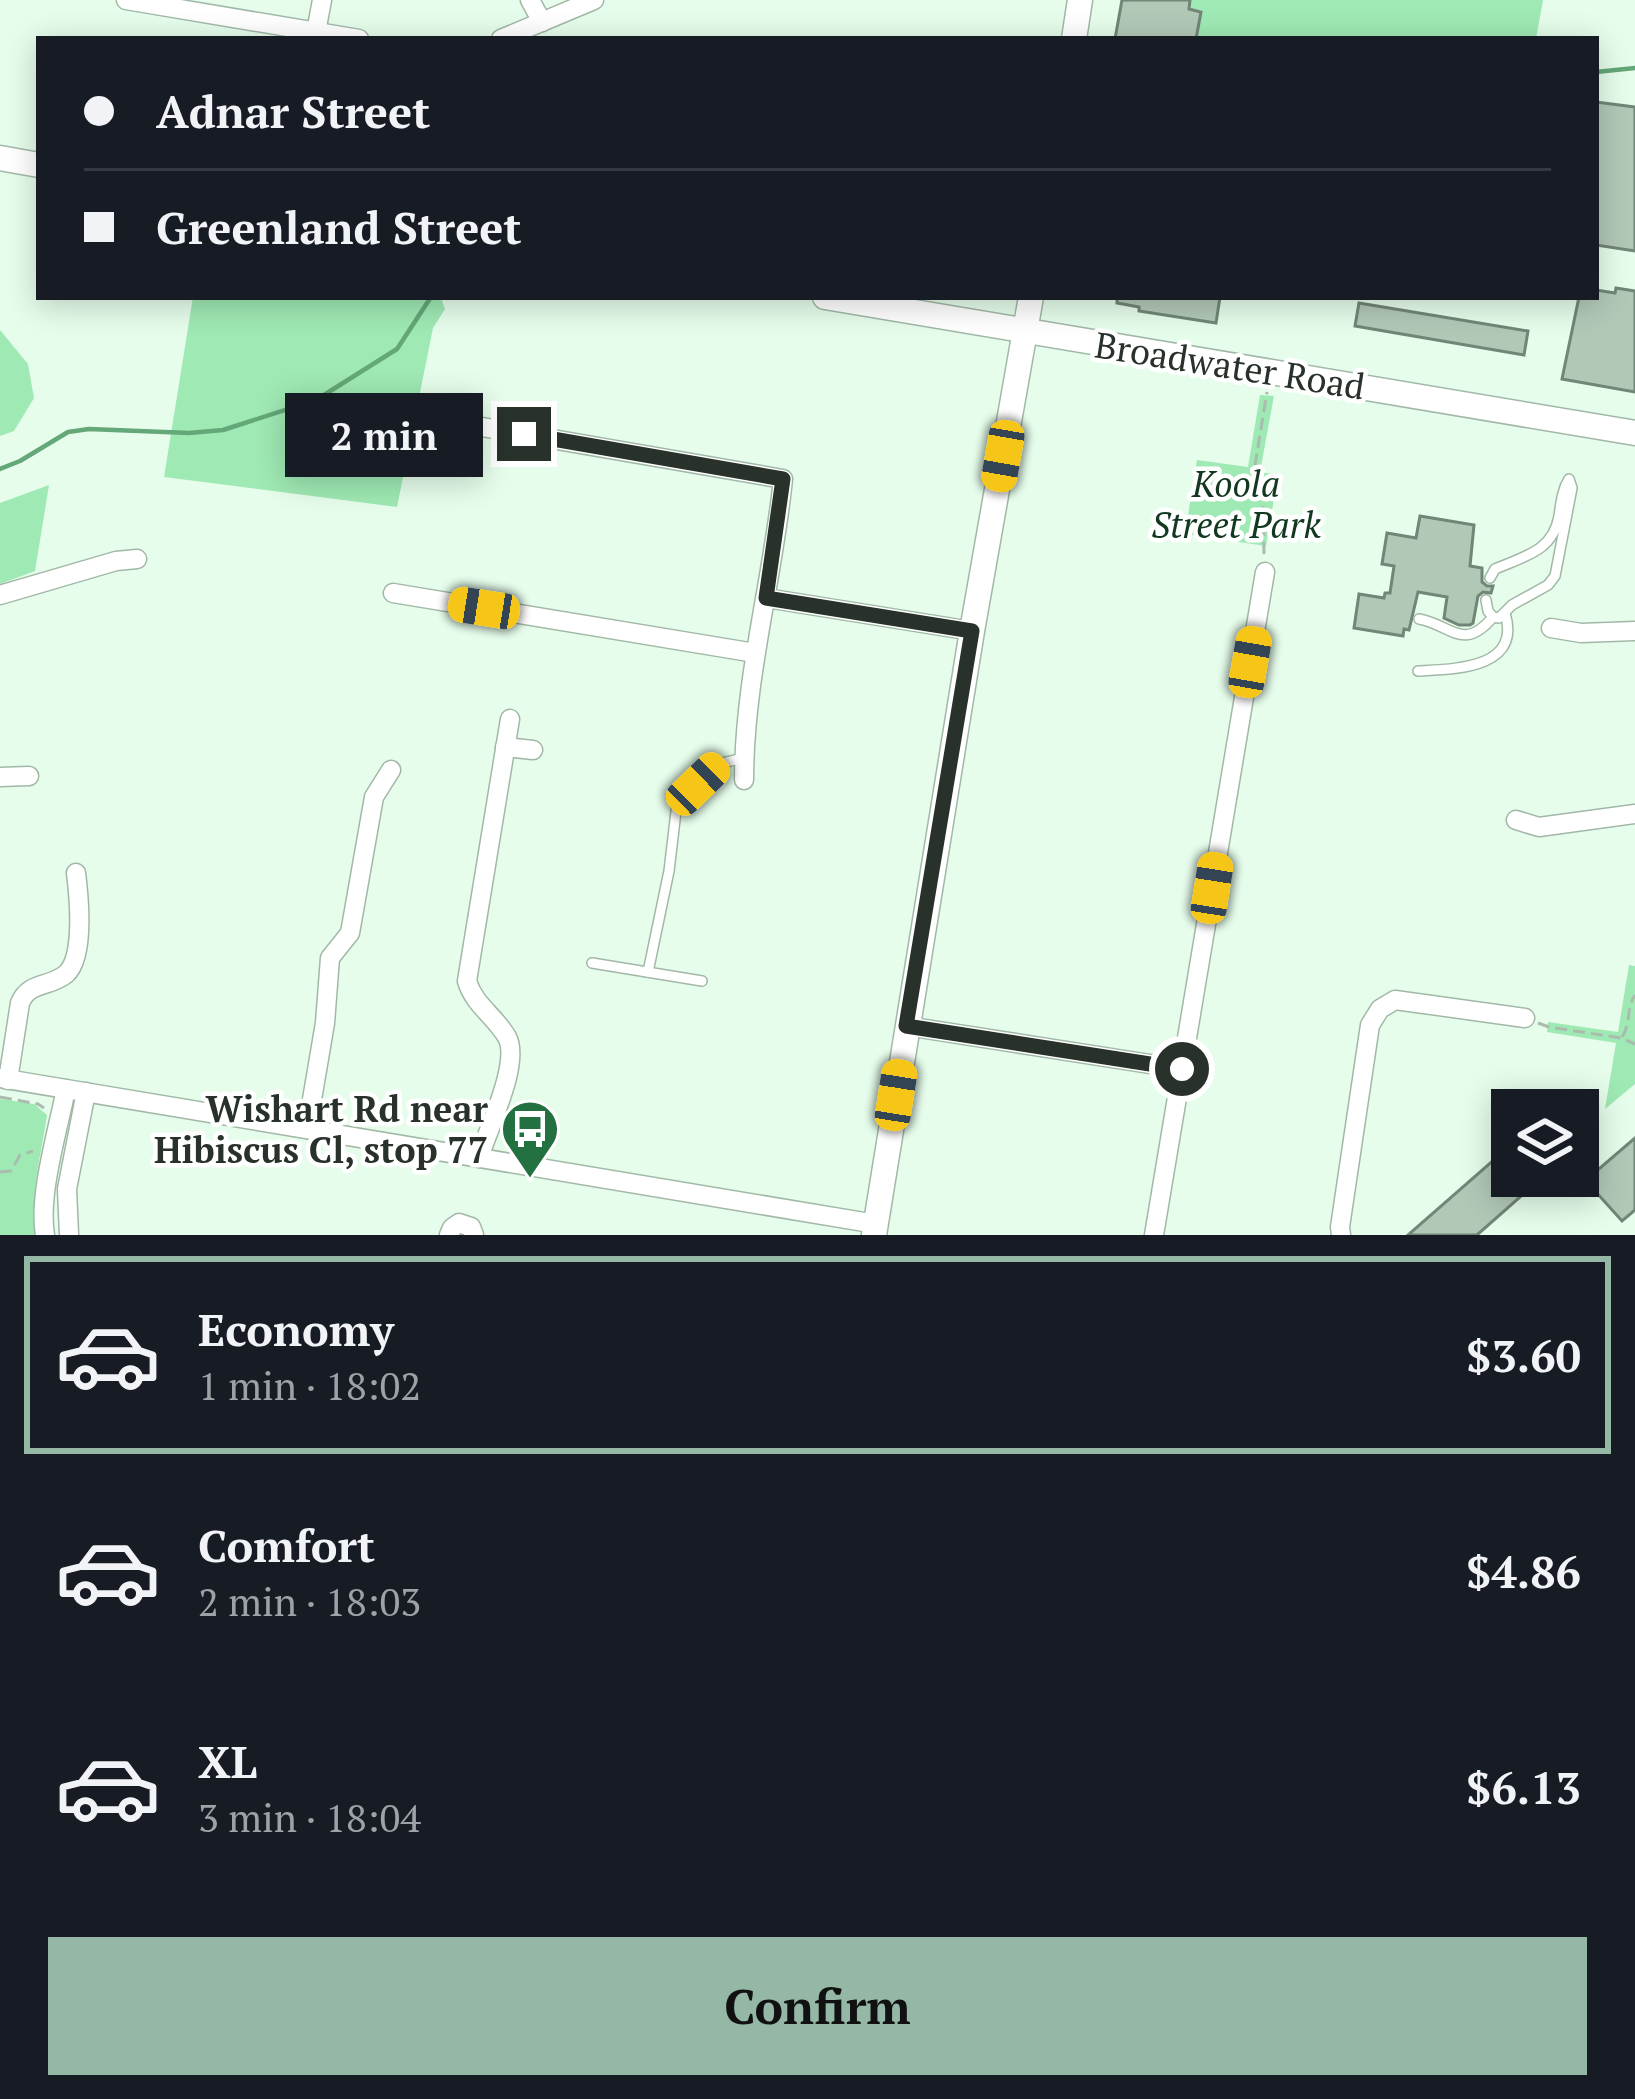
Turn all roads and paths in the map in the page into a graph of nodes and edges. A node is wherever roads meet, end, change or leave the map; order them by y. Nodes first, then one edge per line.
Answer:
1 (126, 0) edge
2 (322, 0) edge
3 (530, 0) edge
4 (594, 0) edge
5 (1080, 0) edge
6 (542, 22) junction
7 (316, 32) junction
8 (341, 36) edge
9 (509, 36) edge
10 (1074, 36) edge
11 (0, 158) edge
12 (36, 164) edge
13 (843, 300) edge
14 (1031, 300) edge
15 (1026, 330) junction
16 (1268, 390) dead end
17 (430, 418) dead end
18 (1635, 433) edge
19 (137, 559) dead end
20 (1265, 572) joint
21 (1490, 578) dead end
22 (393, 593) dead end
23 (0, 595) edge
24 (766, 598) junction
25 (1486, 600) dead end
26 (1505, 614) junction
27 (1493, 617) junction
28 (1419, 619) dead end
29 (1551, 628) dead end
30 (972, 631) junction
31 (1635, 631) edge
32 (755, 653) junction
33 (1418, 671) dead end
34 (510, 719) dead end
35 (505, 746) junction
36 (533, 750) dead end
37 (744, 758) junction
38 (391, 770) dead end
39 (29, 776) dead end
40 (0, 777) edge
41 (744, 780) dead end
42 (1635, 814) edge
43 (1516, 820) dead end
44 (76, 873) dead end
45 (592, 963) dead end
46 (648, 972) junction
47 (702, 981) dead end
48 (1635, 995) edge
49 (1525, 1018) joint
50 (906, 1026) junction
51 (1621, 1038) junction
52 (1635, 1044) edge
53 (1182, 1069) junction
54 (3, 1085) edge
55 (76, 1090) junction
56 (48, 1112) dead end
57 (307, 1129) junction
58 (34, 1151) dead end
59 (479, 1158) junction
60 (0, 1172) edge
61 (875, 1230) edge
62 (45, 1235) edge
63 (69, 1235) edge
64 (449, 1235) edge
65 (474, 1235) edge
66 (1154, 1235) edge
67 (1341, 1235) edge

1 - 7 street
2 - 7 street
3 - 6 street
4 - 6 street
5 - 10 street
6 - 9 street
7 - 8 street
11 - 12 street
13 - 15 street, Broadwater Road
14 - 15 street
15 - 18 street, Broadwater Road
15 - 30 street
16 - 20 path
17 - 24 street
19 - 23 street
20 - 53 street
21 - 26 lane
22 - 32 street
24 - 30 street
24 - 32 street
25 - 27 lane
26 - 27 lane
26 - 33 lane
27 - 28 lane
29 - 31 street
30 - 50 street
32 - 37 street
34 - 35 street
35 - 36 street
35 - 59 street
37 - 41 street
37 - 46 lane
38 - 57 street
39 - 40 street
42 - 43 street
44 - 54 street
45 - 46 lane
46 - 47 lane
48 - 51 path
49 - 51 path
49 - 67 street
50 - 53 street
50 - 61 street
51 - 52 path
53 - 66 street
54 - 55 street
54 - 56 path
55 - 57 street
55 - 62 street
55 - 63 street
57 - 59 street
58 - 60 path
59 - 61 street
64 - 65 street

